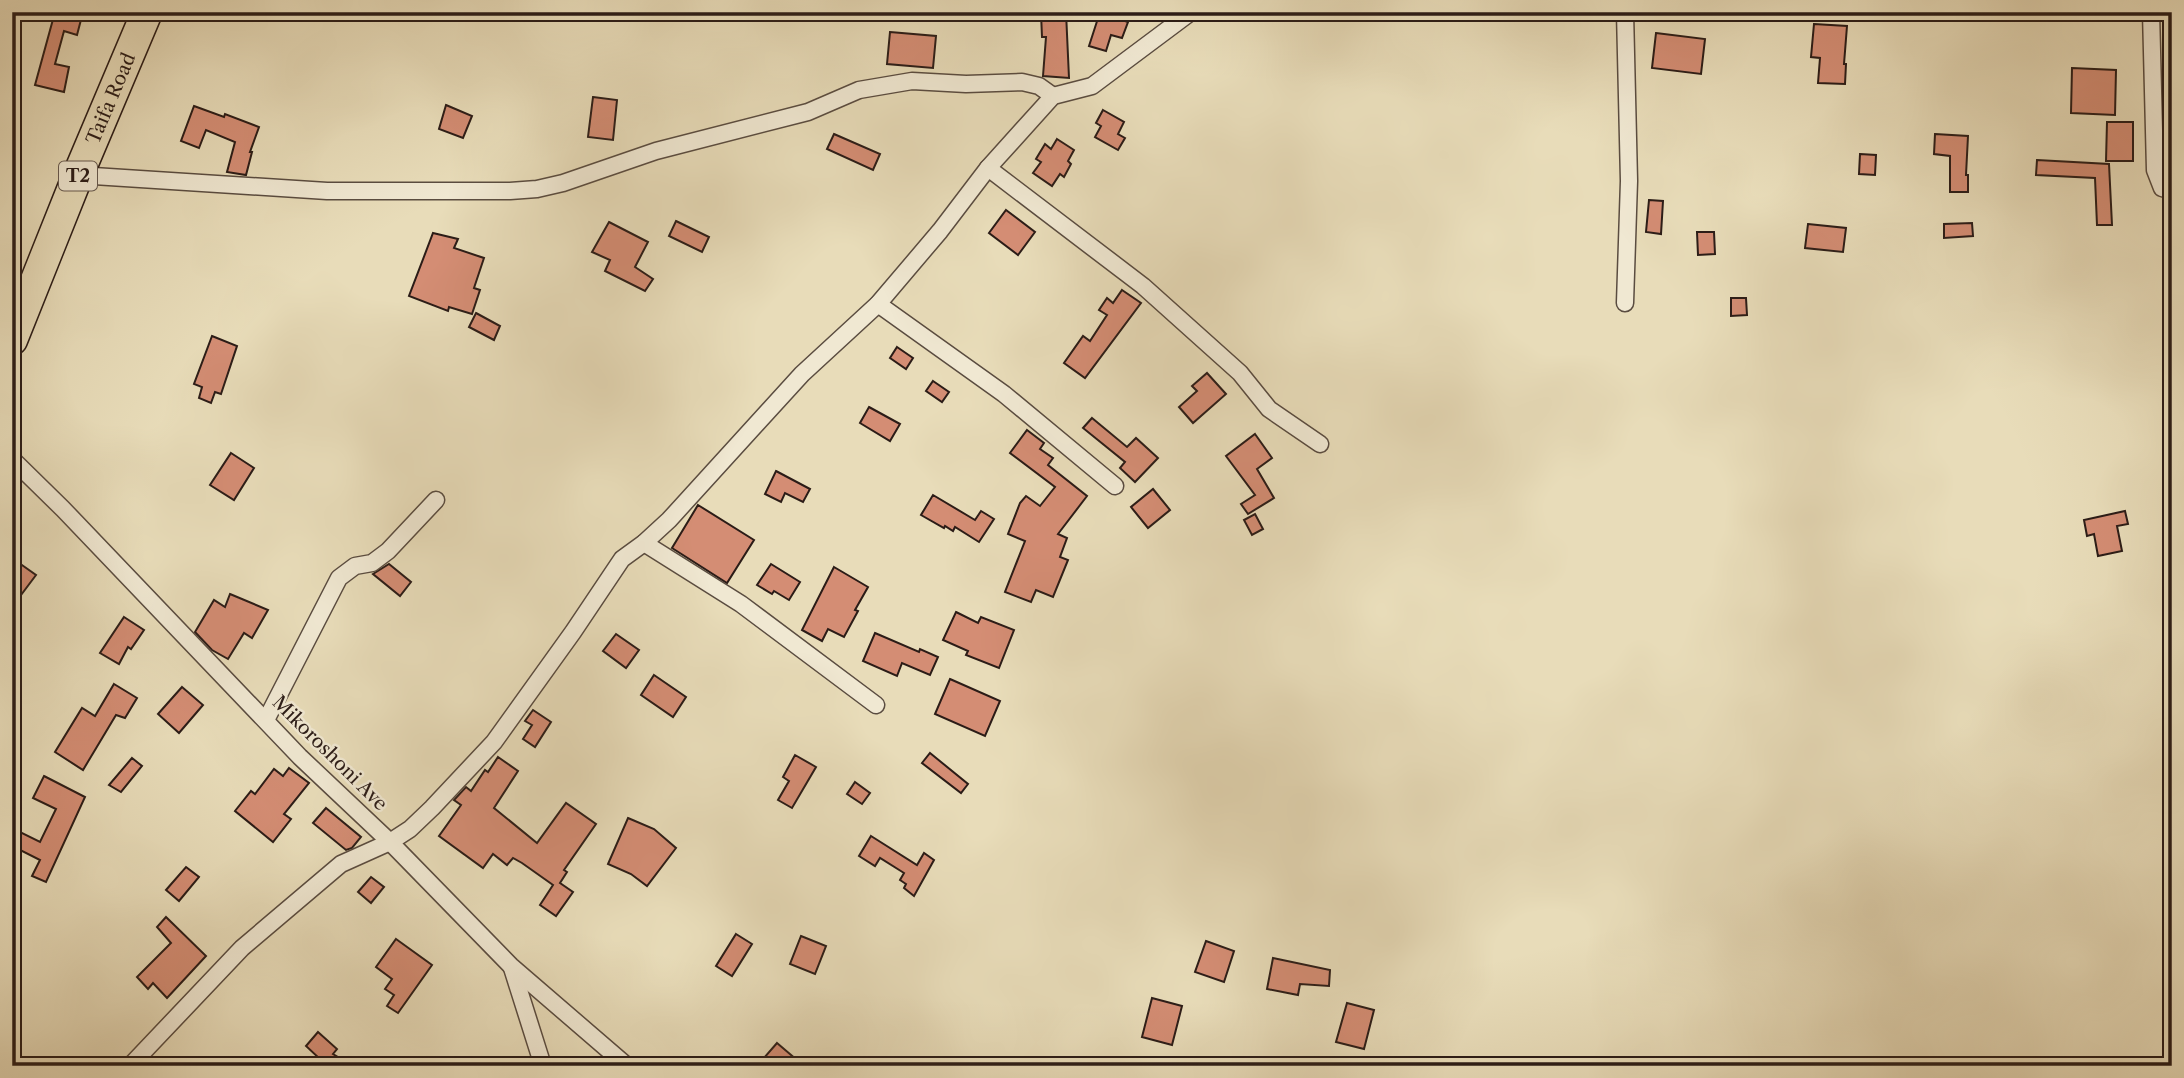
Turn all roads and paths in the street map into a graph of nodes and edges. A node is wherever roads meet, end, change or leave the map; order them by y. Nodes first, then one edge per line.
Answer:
1 (147, 12) edge
2 (1191, 12) edge
3 (1625, 12) edge
4 (2151, 12) edge
5 (1053, 96) junction
6 (988, 168) junction
7 (78, 175) junction
8 (2172, 191) edge
9 (1625, 303) dead end
10 (878, 304) junction
11 (12, 340) edge
12 (1320, 444) dead end
13 (12, 459) edge
14 (1115, 486) dead end
15 (436, 500) dead end
16 (644, 543) junction
17 (876, 705) dead end
18 (266, 720) junction
19 (390, 842) junction
20 (511, 966) junction
21 (130, 1066) edge
22 (543, 1066) edge
23 (627, 1066) edge

1 - 7 highway, Taifa Road / T2
2 - 5 street
3 - 9 street
4 - 8 street
5 - 6 street
5 - 7 street
6 - 10 street
6 - 12 street
7 - 11 highway, Taifa Road / T2
10 - 14 street
10 - 16 street
13 - 18 street, Mikoroshoni Ave
15 - 18 street
16 - 17 street
16 - 19 street
18 - 19 street, Mikoroshoni Ave
19 - 20 street, Mikoroshoni Ave
19 - 21 street
20 - 22 street
20 - 23 street, Mikoroshoni Ave

